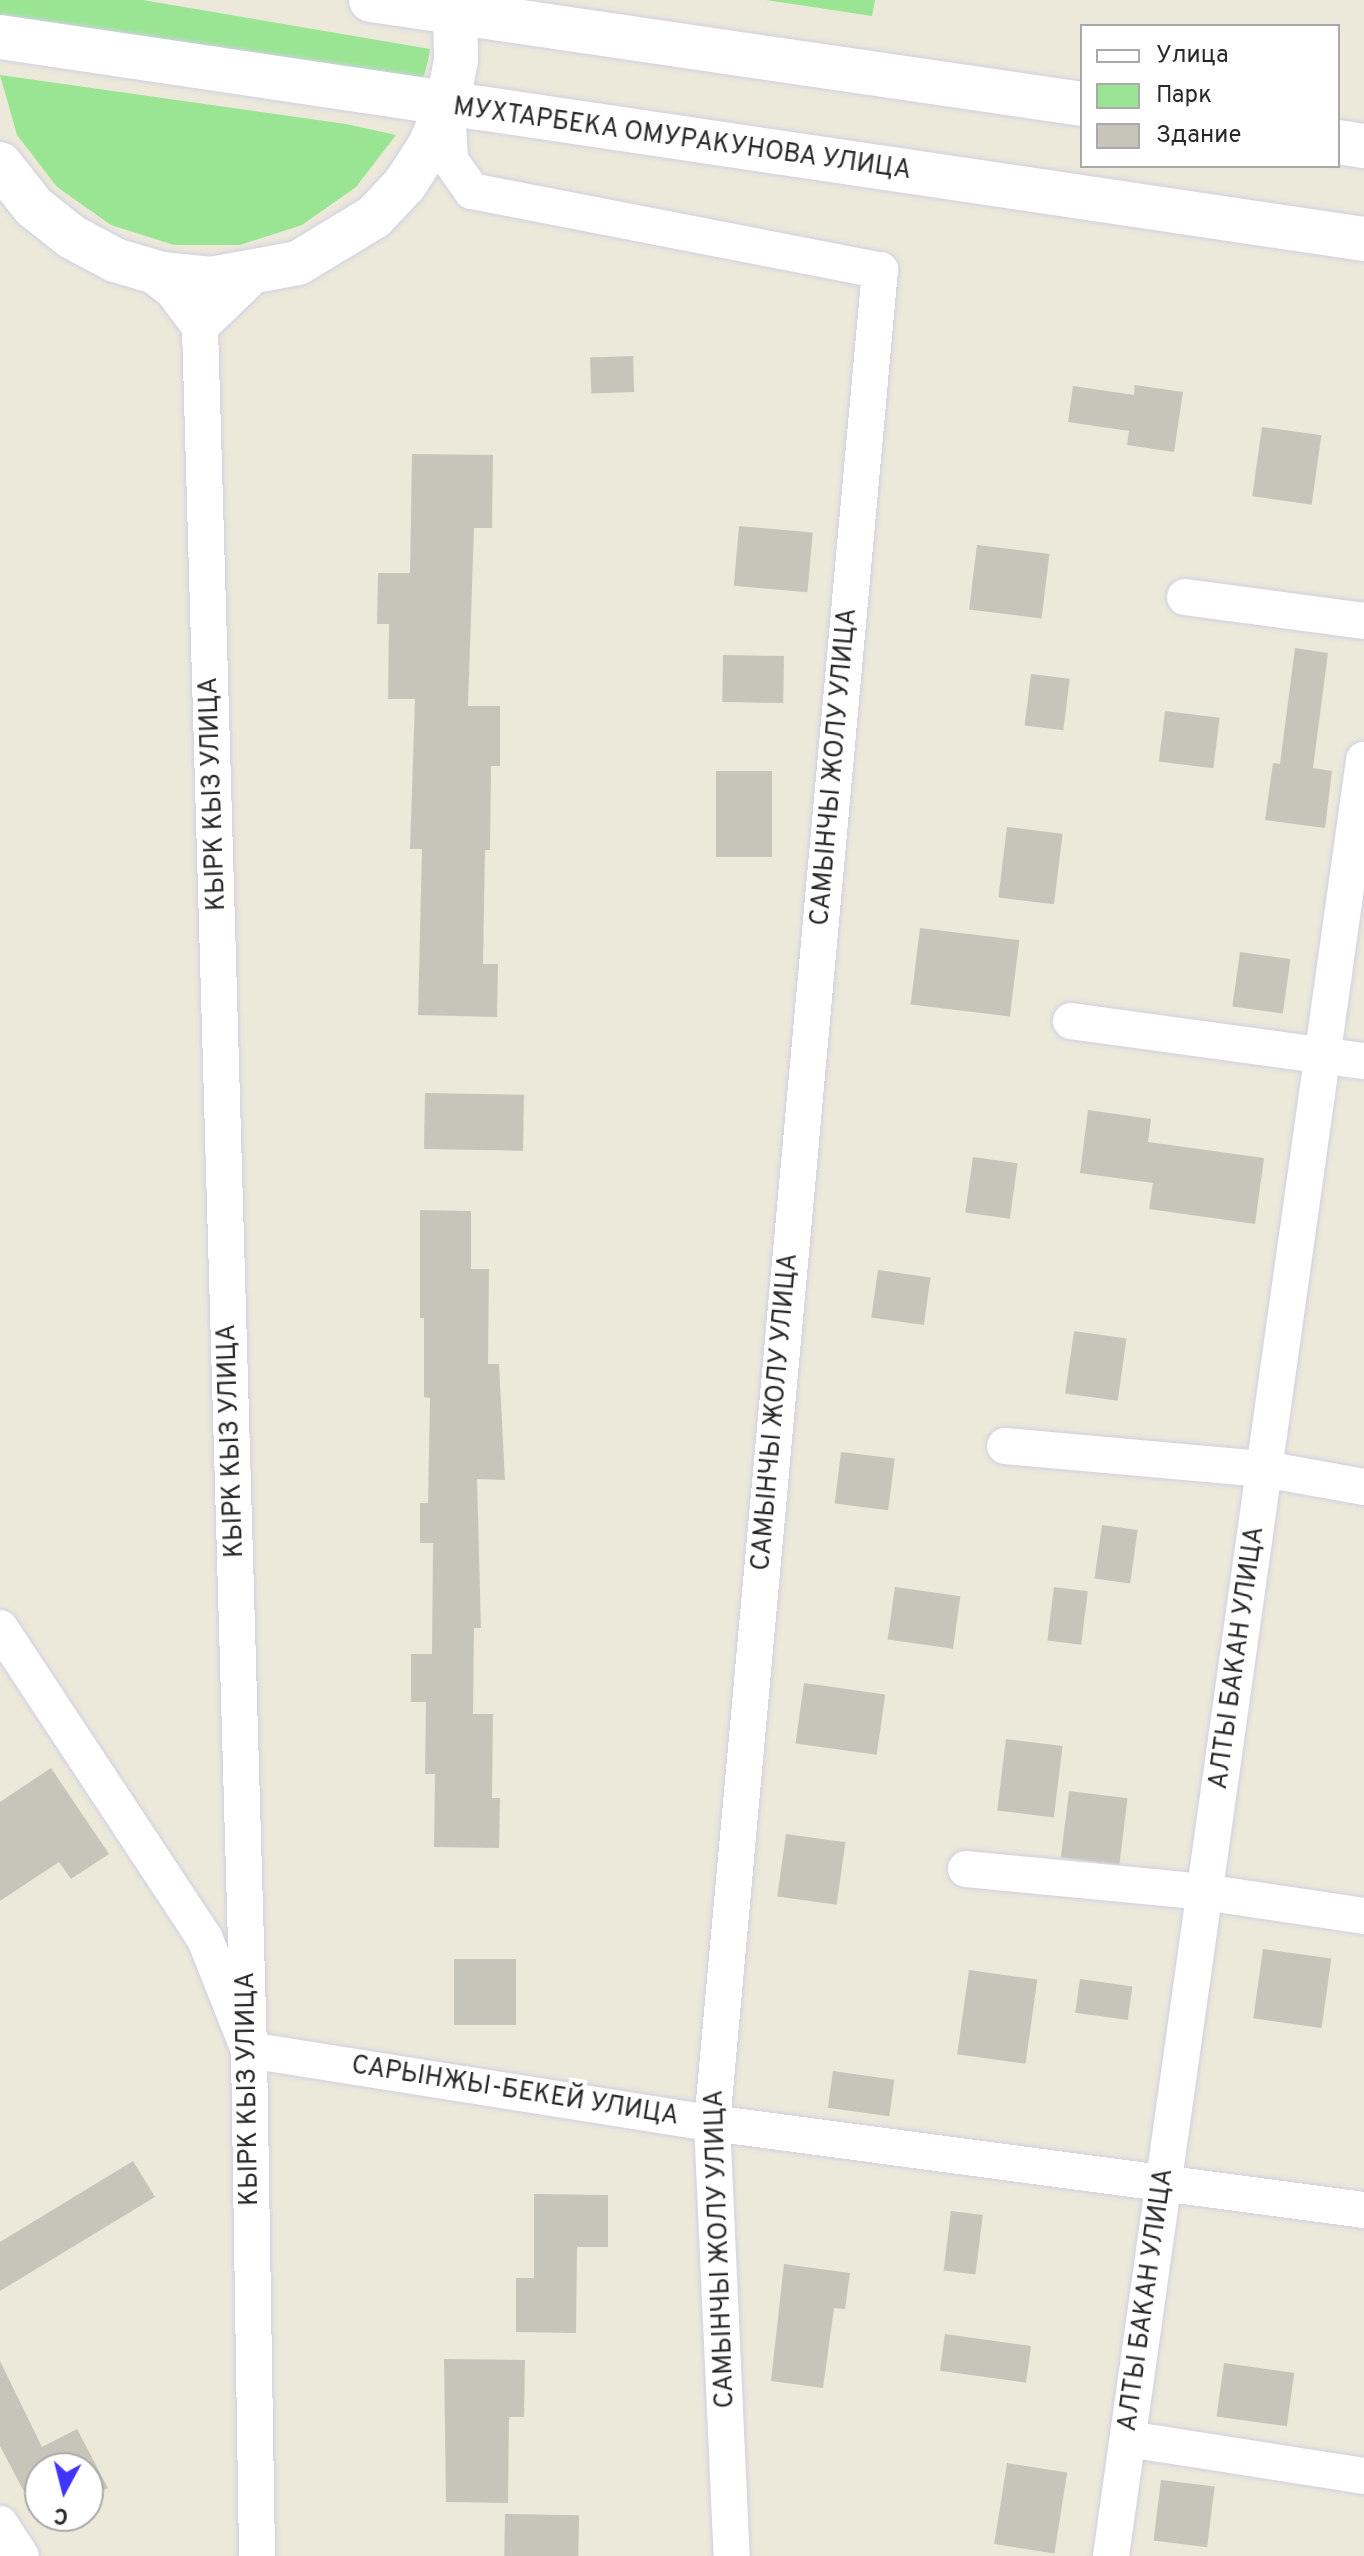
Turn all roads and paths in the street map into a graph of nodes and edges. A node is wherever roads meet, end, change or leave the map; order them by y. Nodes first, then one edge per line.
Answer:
1 (371, 0) edge
2 (456, 6) edge
3 (514, 10) edge
4 (0, 37) edge
5 (1080, 104) edge
6 (447, 106) junction
7 (1340, 142) edge
8 (1364, 146) edge
9 (0, 164) edge
10 (1364, 239) edge
11 (145, 269) junction
12 (255, 274) junction
13 (200, 327) junction
14 (1185, 597) dead end
15 (1364, 621) edge
16 (1364, 760) edge
17 (1071, 1021) dead end
18 (1323, 1055) junction
19 (1364, 1061) edge
20 (1005, 1446) dead end
21 (1264, 1469) junction
22 (1364, 1487) edge
23 (0, 1628) edge
24 (966, 1869) dead end
25 (1204, 1892) junction
26 (1364, 1916) edge
27 (249, 2050) junction
28 (712, 2123) junction
29 (1164, 2182) junction
30 (1364, 2210) edge
31 (1128, 2439) junction
32 (1364, 2476) edge
33 (0, 2524) edge
34 (21, 2556) edge
35 (257, 2556) edge
36 (732, 2556) edge
37 (1111, 2556) edge

1 - 2 main road
2 - 3 main road
2 - 6 main road
3 - 5 main road
4 - 6 main road, МУХТАРБЕКА ОМУРАКУНОВА УЛИЦА
6 - 10 main road, МУХТАРБЕКА ОМУРАКУНОВА УЛИЦА
6 - 12 main road
6 - 28 street, САМЫНЧЫ ЖОЛУ УЛИЦА
7 - 8 main road
9 - 11 main road
11 - 12 main road
11 - 13 street
12 - 13 street
13 - 27 street, КЫРК КЫЗ УЛИЦА
14 - 15 street
16 - 18 street, АЛТЫ БАКАН УЛИЦА
17 - 18 street
18 - 19 street
18 - 21 street, АЛТЫ БАКАН УЛИЦА
20 - 21 street
21 - 22 street
21 - 25 street, АЛТЫ БАКАН УЛИЦА
23 - 27 street
24 - 25 street
25 - 26 street
25 - 29 street, АЛТЫ БАКАН УЛИЦА
27 - 28 street, САРЫНЖЫ-БЕКЕЙ УЛИЦА
27 - 35 street, КЫРК КЫЗ УЛИЦА
28 - 29 street, САРЫНЖЫ-БЕКЕЙ УЛИЦА
28 - 36 street, САМЫНЧЫ ЖОЛУ УЛИЦА
29 - 30 street, САРЫНЖЫ-БЕКЕЙ УЛИЦА
29 - 31 street, АЛТЫ БАКАН УЛИЦА
31 - 32 street
31 - 37 street, АЛТЫ БАКАН УЛИЦА
33 - 34 street

